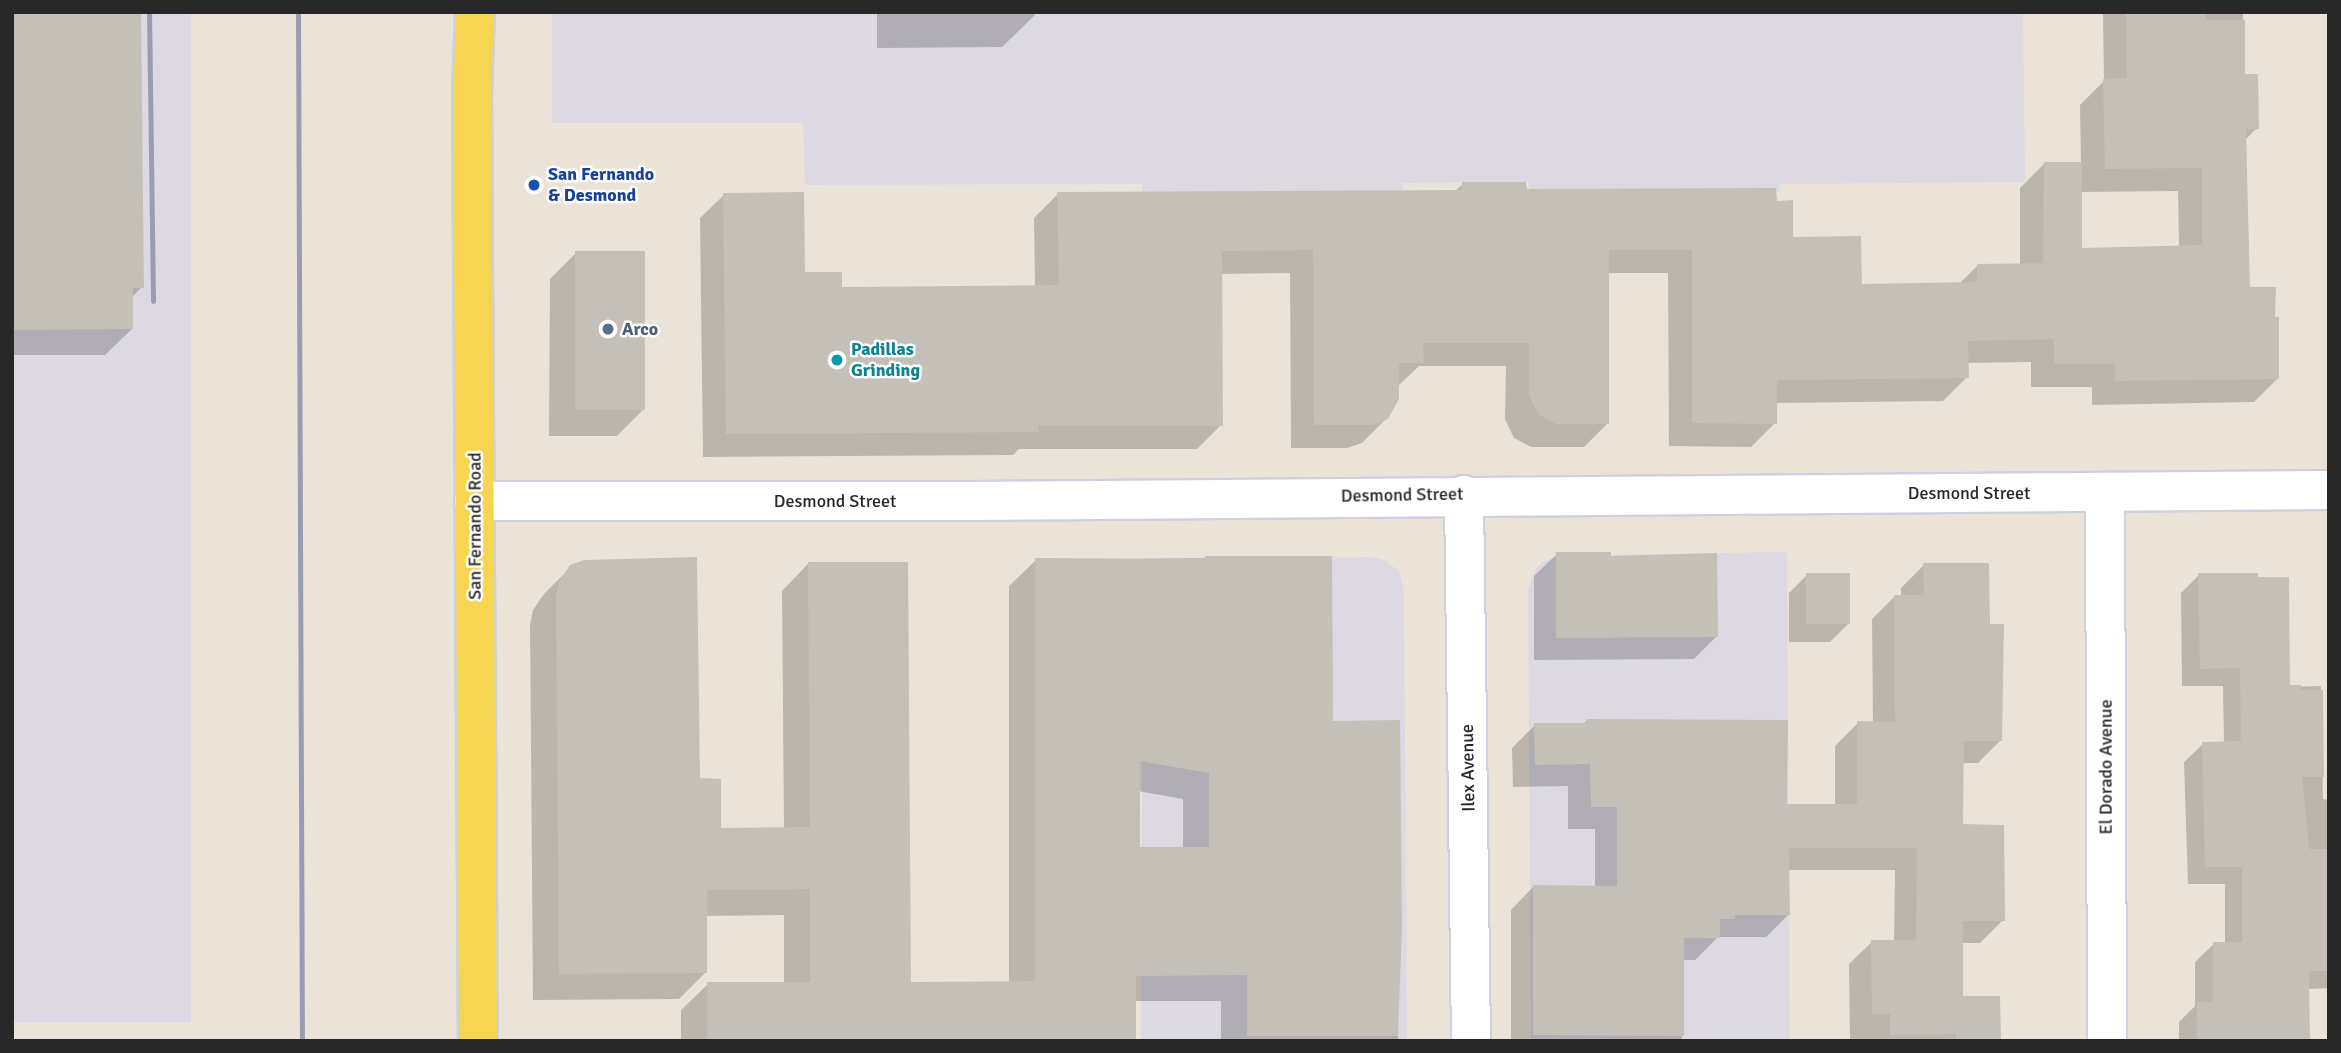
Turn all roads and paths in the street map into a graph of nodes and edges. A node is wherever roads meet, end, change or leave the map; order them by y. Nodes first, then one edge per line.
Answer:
1 (475, 12) edge
2 (2329, 490) edge
3 (2105, 492) junction
4 (1464, 495) junction
5 (474, 501) junction
6 (478, 1041) edge
7 (1471, 1041) edge
8 (2107, 1041) edge

1 - 5 main road, San Fernando Road
2 - 3 street, Desmond Street
3 - 4 street, Desmond Street
3 - 8 street, El Dorado Avenue
4 - 5 street, Desmond Street
4 - 7 street, Ilex Avenue
5 - 6 main road, San Fernando Road

